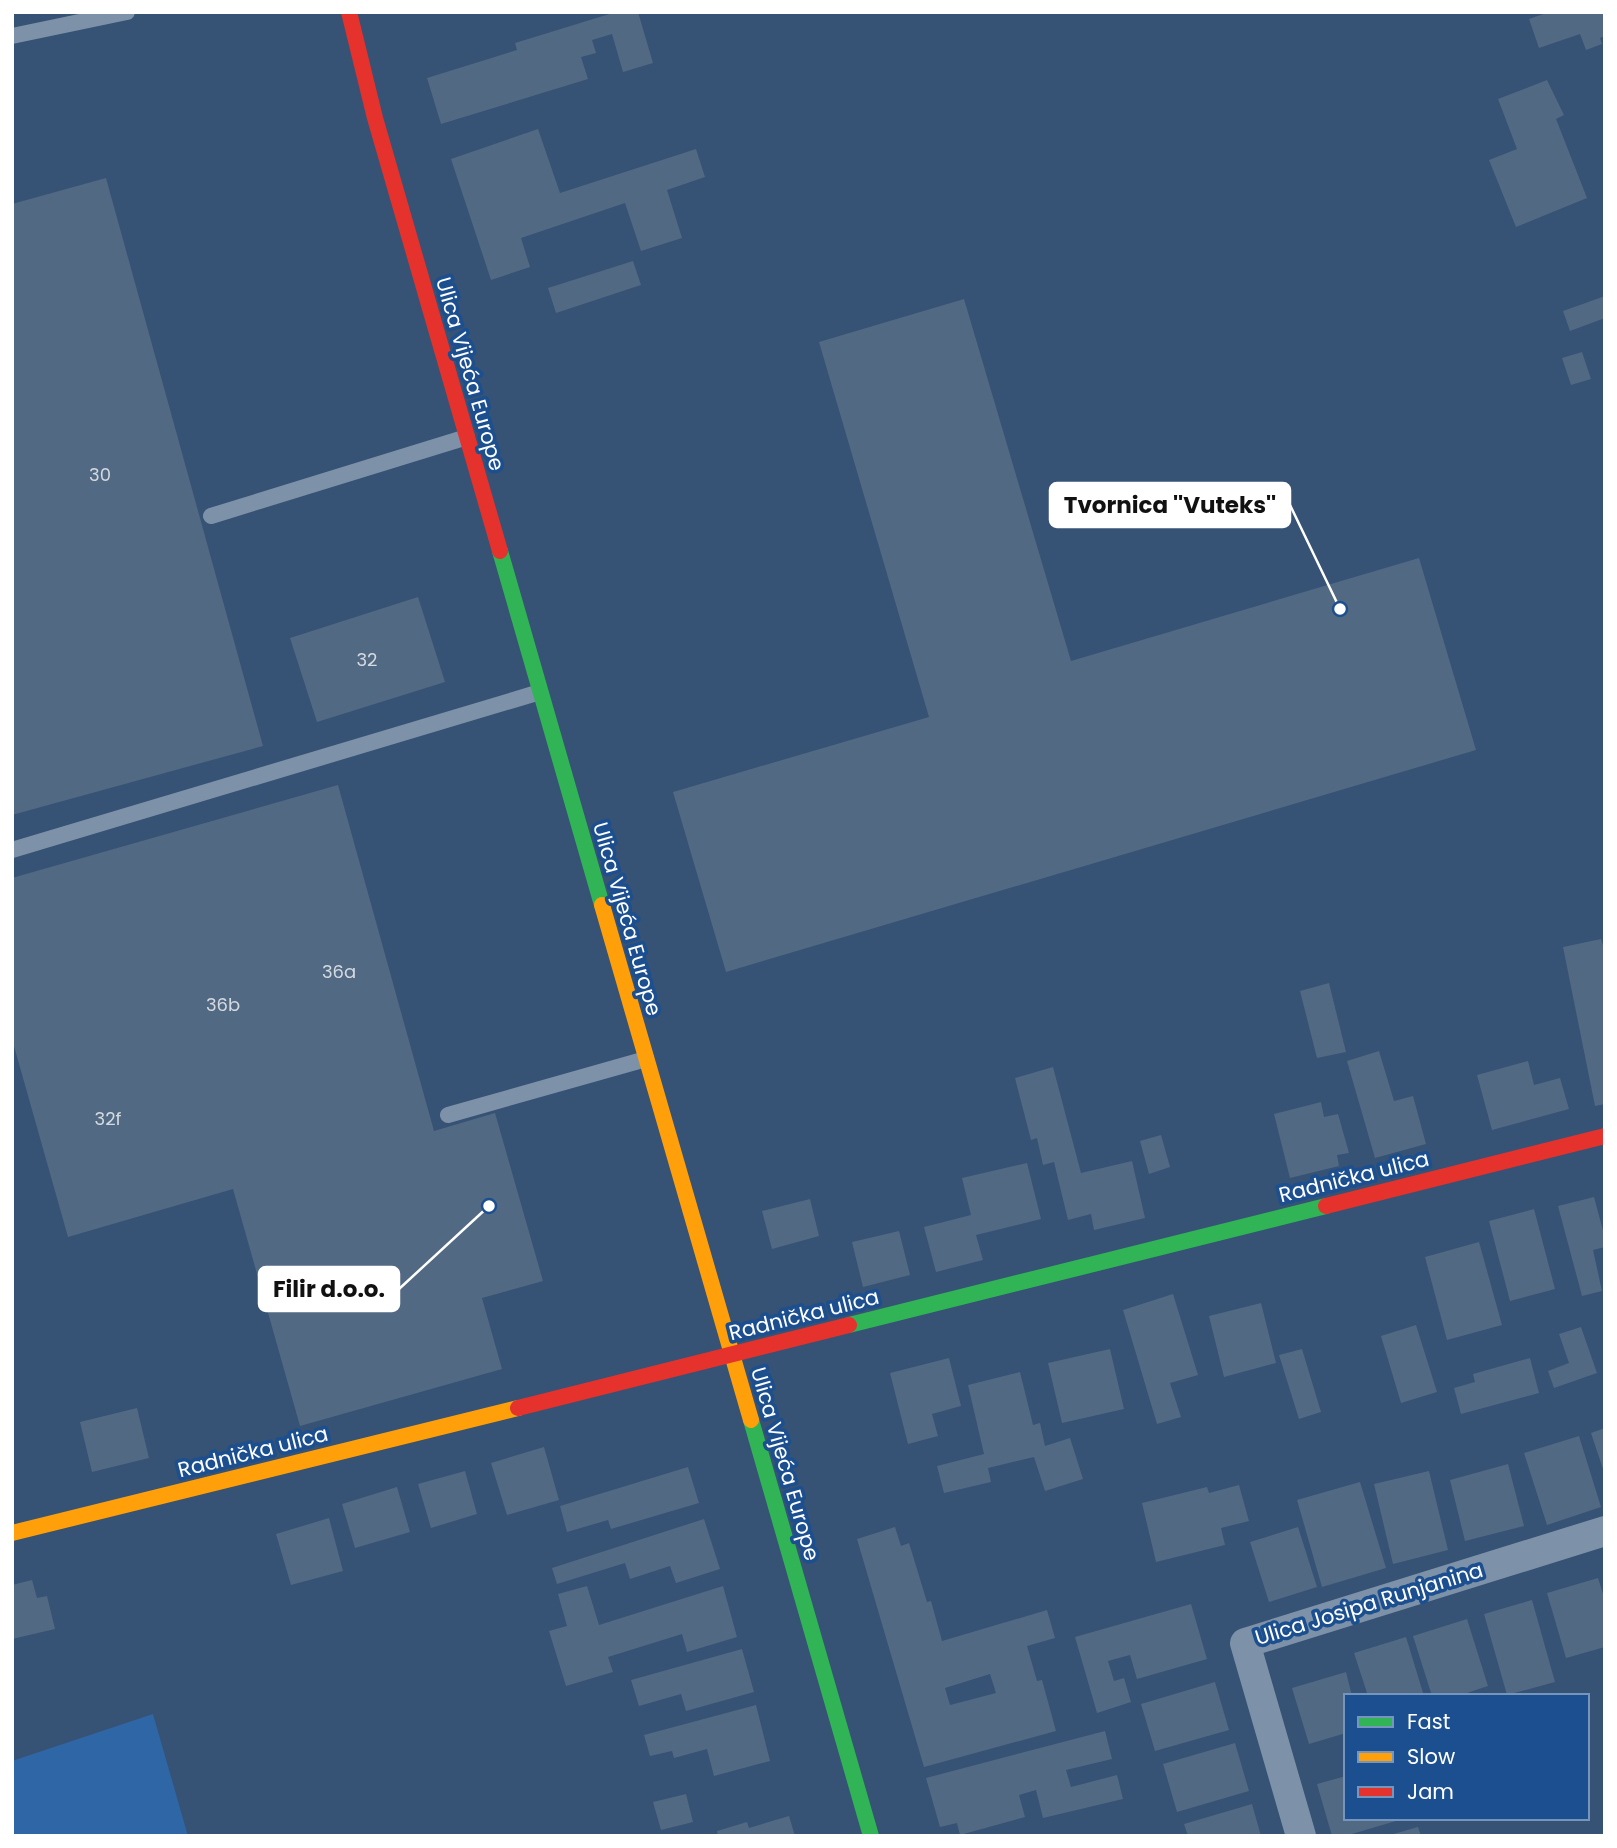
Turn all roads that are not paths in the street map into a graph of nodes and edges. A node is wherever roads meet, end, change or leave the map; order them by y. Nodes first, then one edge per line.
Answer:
1 (127, 12) edge
2 (349, 12) edge
3 (12, 36) edge
4 (467, 437) junction
5 (211, 516) dead end
6 (540, 692) junction
7 (12, 850) edge
8 (646, 1059) junction
9 (448, 1115) dead end
10 (1605, 1136) edge
11 (731, 1355) junction
12 (1605, 1531) edge
13 (12, 1533) edge
14 (871, 1836) edge
15 (1301, 1836) edge

1 - 3 lane
2 - 4 street, Ulica Vijeća Europe
4 - 5 lane
4 - 6 street, Ulica Vijeća Europe
6 - 7 lane
6 - 8 street, Ulica Vijeća Europe
8 - 9 lane
8 - 11 street, Ulica Vijeća Europe
10 - 11 street, Radnička ulica
11 - 13 street, Radnička ulica
11 - 14 street, Ulica Vijeća Europe
12 - 15 street, Ulica Josipa Runjanina

